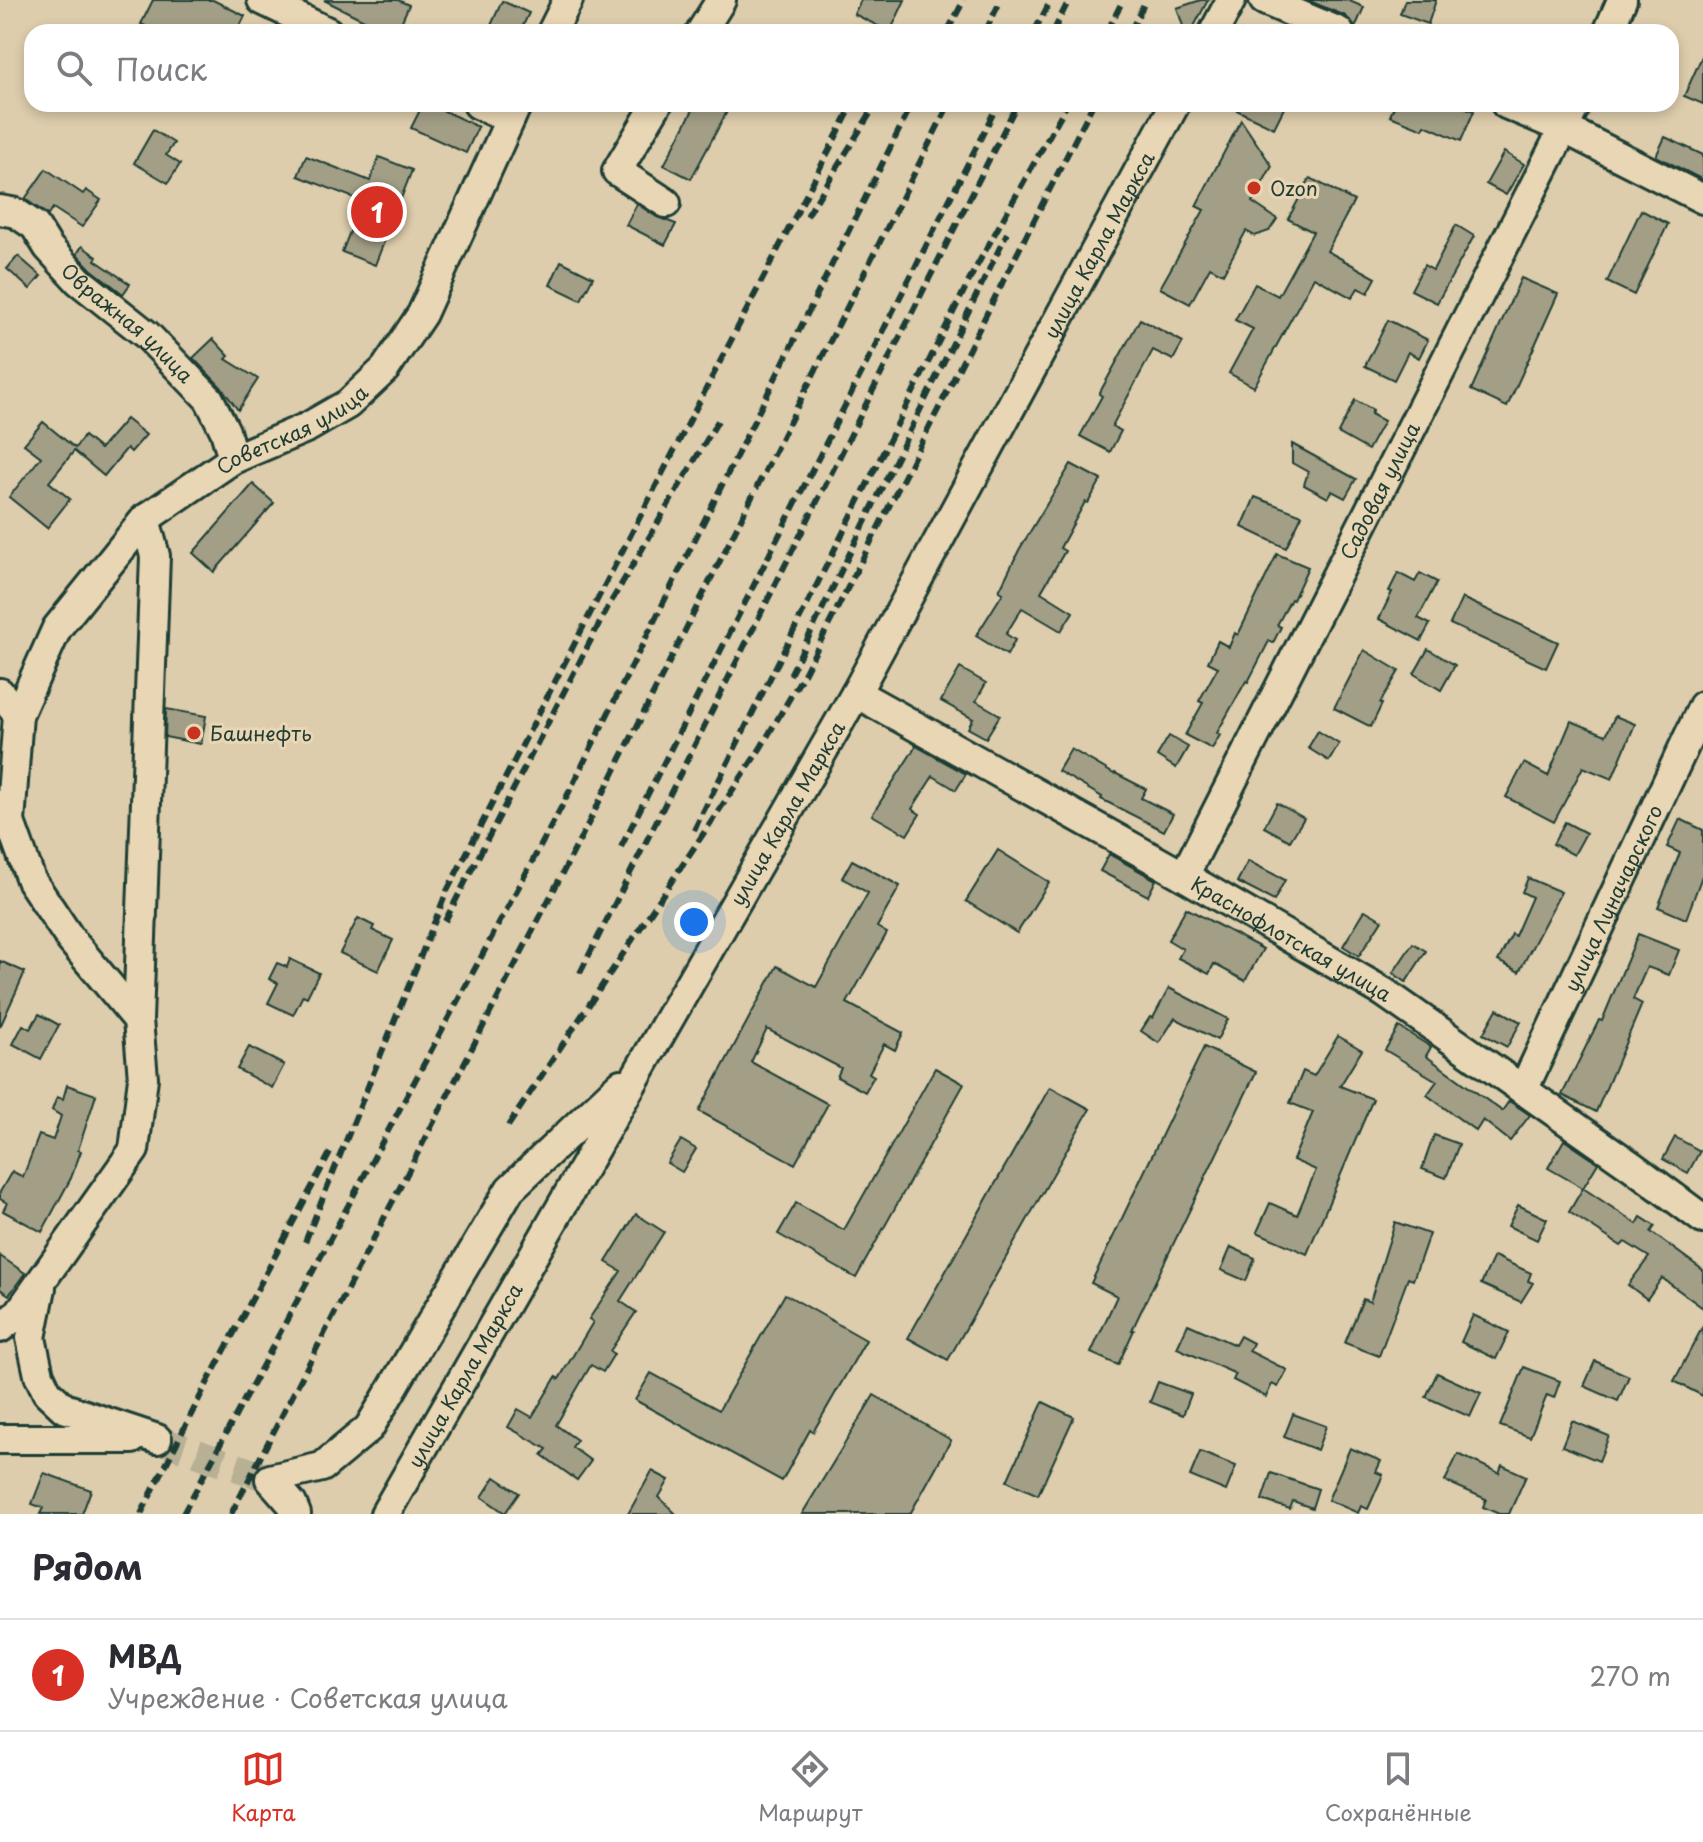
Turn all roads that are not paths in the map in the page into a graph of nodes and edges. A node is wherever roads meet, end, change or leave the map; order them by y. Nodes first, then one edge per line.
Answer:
1 (262, 0) edge
2 (568, 0) edge
3 (721, 0) edge
4 (1231, 0) edge
5 (1264, 0) edge
6 (1622, 0) edge
7 (312, 24) edge
8 (556, 24) edge
9 (706, 24) edge
10 (1218, 24) edge
11 (1320, 24) edge
12 (1612, 24) edge
13 (513, 112) edge
14 (652, 112) edge
15 (1171, 112) edge
16 (1546, 112) edge
17 (1571, 117) edge
18 (1703, 199) edge
19 (666, 203) dead end
20 (0, 210) edge
21 (233, 459) junction
22 (145, 519) junction
23 (0, 693) edge
24 (856, 693) junction
25 (1703, 706) edge
26 (18, 715) junction
27 (5, 825) edge
28 (1184, 876) junction
29 (138, 1020) junction
30 (642, 1065) junction
31 (1523, 1090) junction
32 (1703, 1219) edge
33 (42, 1279) junction
34 (0, 1328) edge
35 (0, 1439) edge
36 (296, 1514) edge
37 (385, 1514) edge

1 - 7 street
2 - 8 street
3 - 9 street
4 - 10 street
5 - 11 street
6 - 12 street
13 - 21 street, Советская улица
14 - 19 street
15 - 24 street, улица Карла Маркса
16 - 17 street
17 - 18 street
17 - 28 street, Садовая улица
20 - 21 street, Овражная улица
21 - 22 street, Советская улица
22 - 26 street, Советская улица
22 - 29 street
23 - 26 street
24 - 28 street, Краснофлотская улица
24 - 30 street, улица Карла Маркса
25 - 31 street, улица Луначарского
26 - 27 street, Советская улица
27 - 29 street
28 - 31 street, Краснофлотская улица
29 - 33 street
30 - 36 street
30 - 37 street, улица Карла Маркса
31 - 32 street, Краснофлотская улица
33 - 34 street
33 - 35 street

